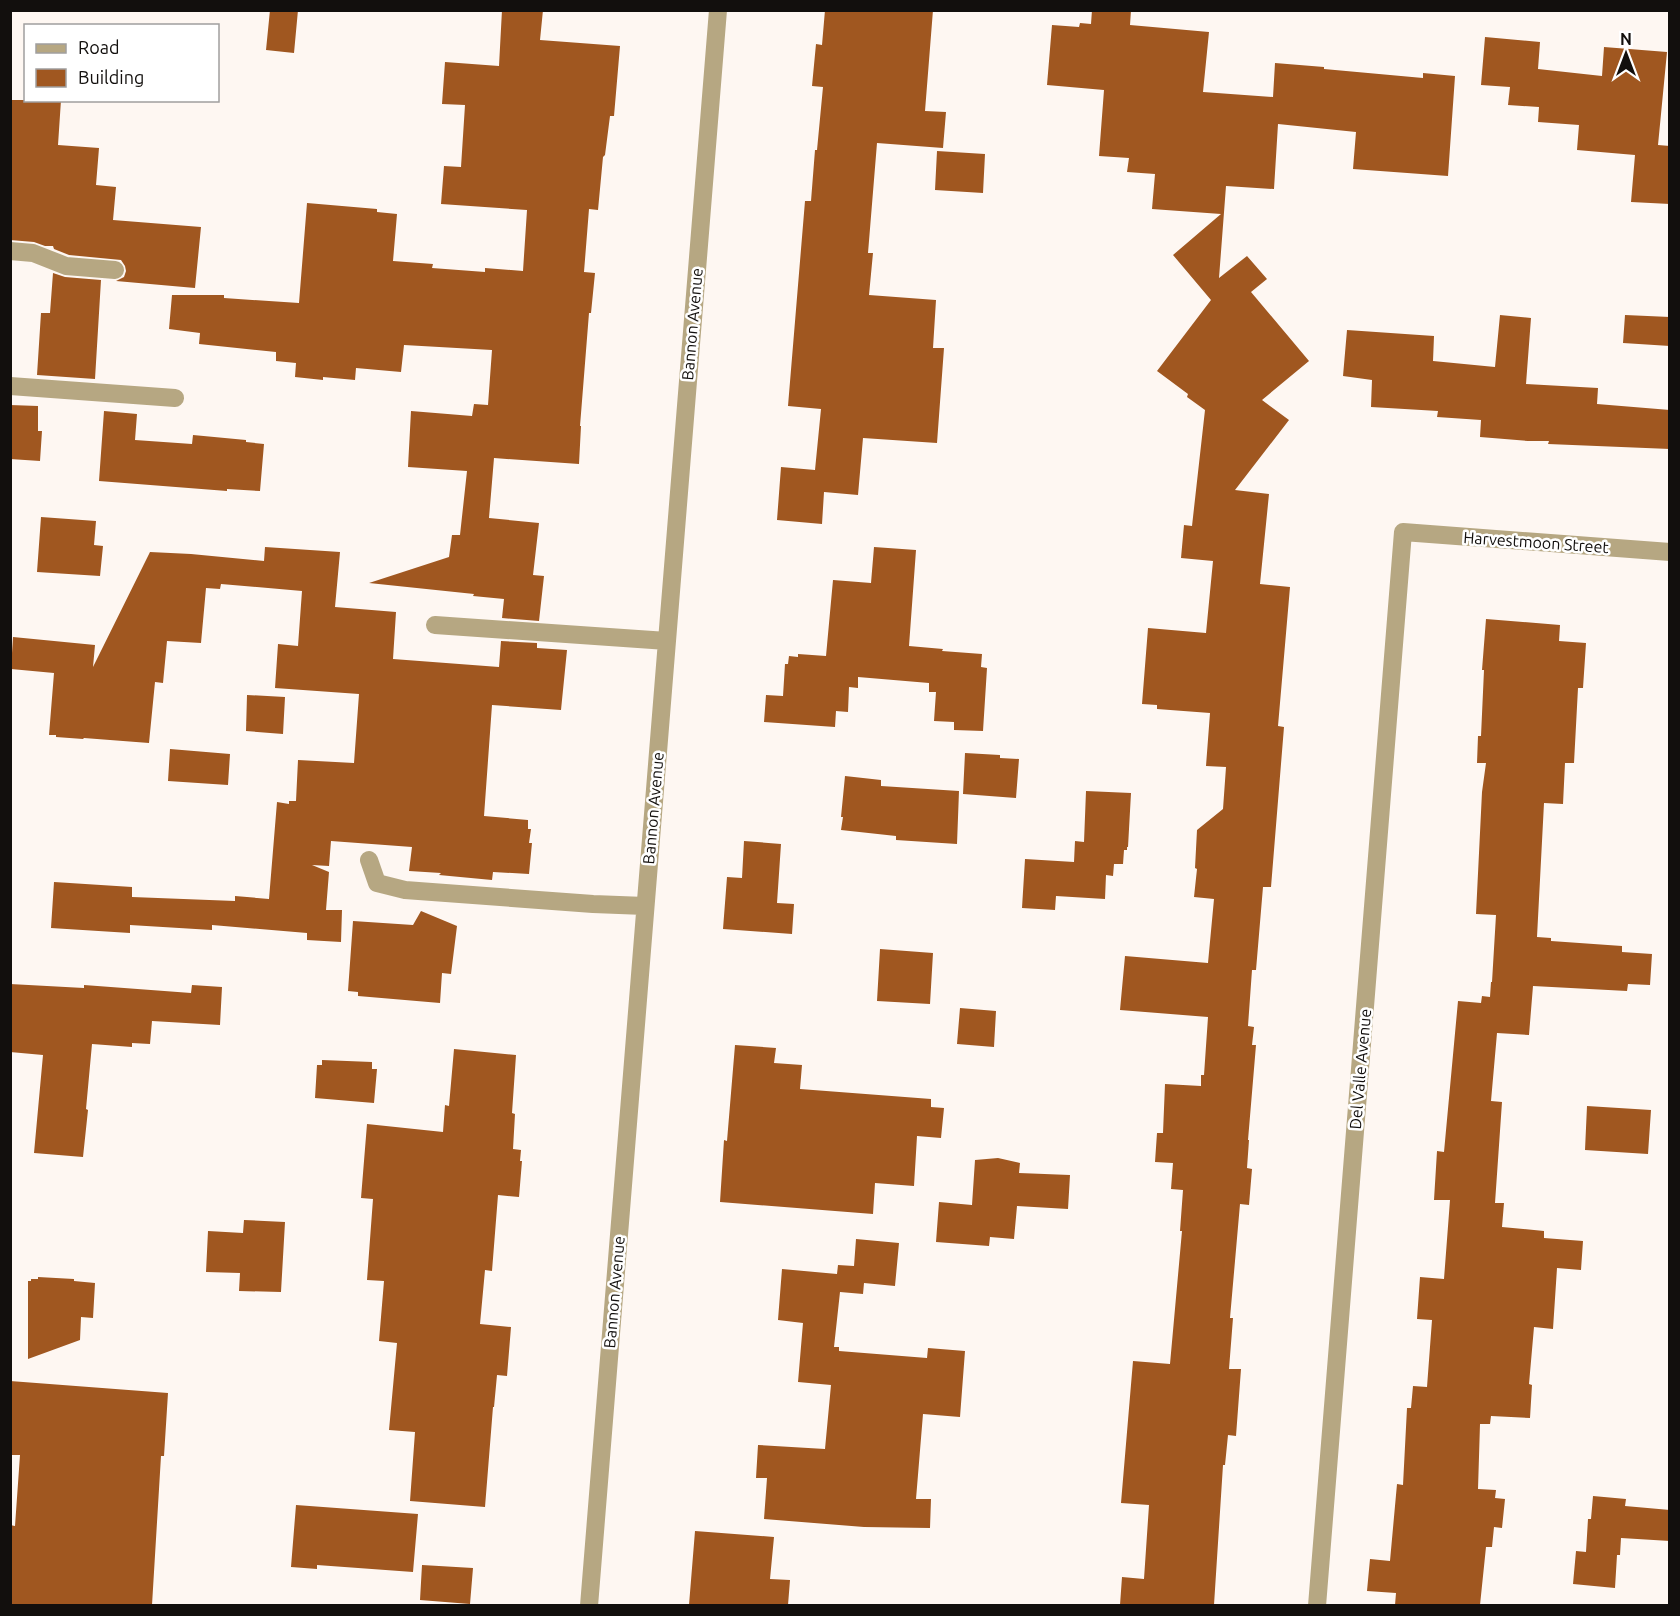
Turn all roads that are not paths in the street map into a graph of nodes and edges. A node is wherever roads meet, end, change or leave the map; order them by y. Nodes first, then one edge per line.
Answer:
1 (718, 10) edge
2 (10, 251) edge
3 (115, 270) dead end
4 (10, 386) edge
5 (175, 398) dead end
6 (1403, 532) joint
7 (1670, 552) edge
8 (435, 625) dead end
9 (667, 641) junction
10 (369, 860) dead end
11 (645, 906) junction
12 (589, 1605) edge
13 (1317, 1605) edge

1 - 9 street, Bannon Avenue
2 - 3 street
4 - 5 street
6 - 7 street, Harvestmoon Street
6 - 13 street, Del Valle Avenue
8 - 9 street
9 - 11 street, Bannon Avenue
10 - 11 street
11 - 12 street, Bannon Avenue

